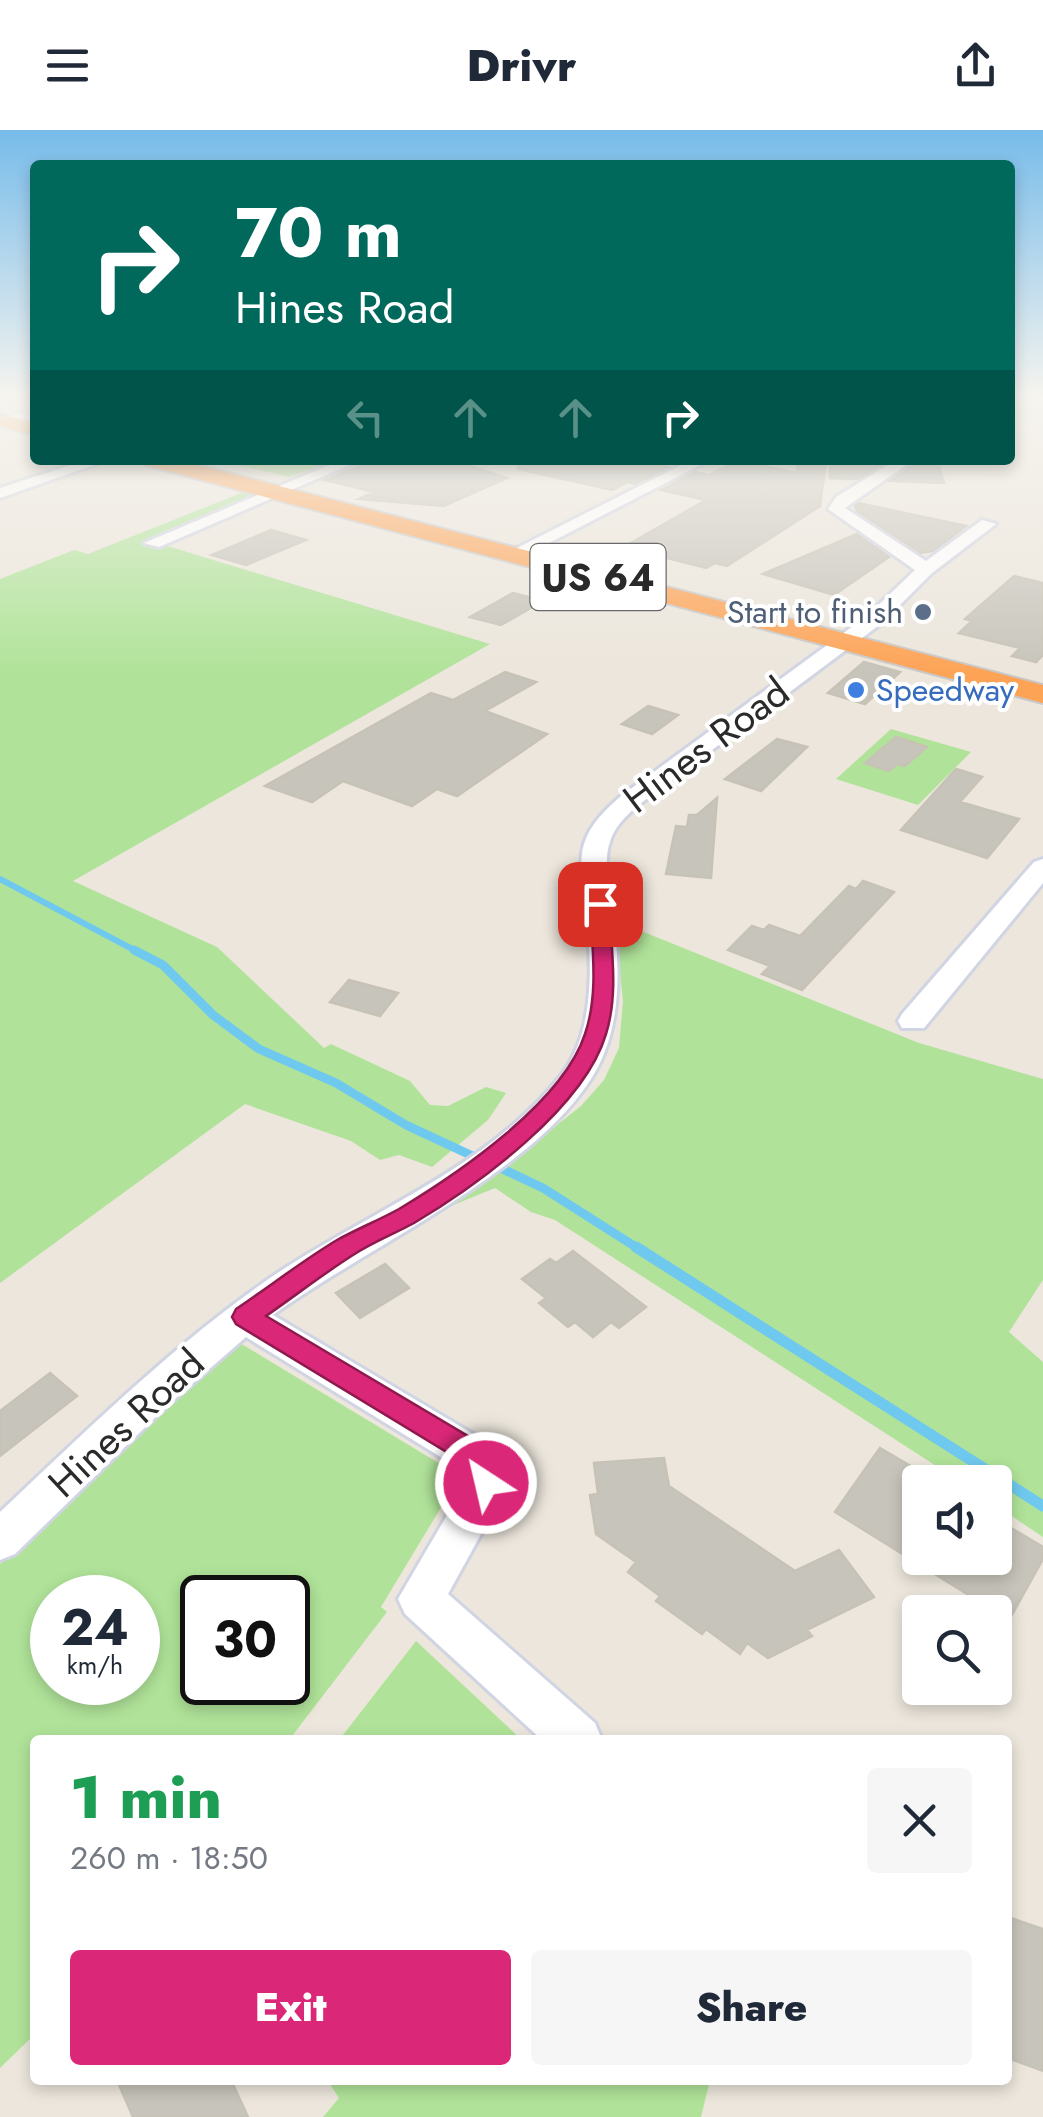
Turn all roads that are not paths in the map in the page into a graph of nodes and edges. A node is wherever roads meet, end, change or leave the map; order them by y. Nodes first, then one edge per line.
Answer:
1 (281, 489) edge
2 (286, 489) edge
3 (646, 489) edge
4 (860, 489) edge
5 (988, 524) dead end
6 (153, 543) dead end
7 (521, 551) junction
8 (926, 569) junction
9 (850, 637) junction
10 (1043, 680) edge
11 (1043, 694) edge
12 (1043, 867) edge
13 (913, 1021) dead end
14 (245, 1317) junction
15 (0, 1540) edge
16 (572, 1735) edge

1 - 6 street
2 - 7 highway, US 64
3 - 7 street
4 - 8 street
5 - 8 street, Hines Road
7 - 9 highway, US 64
8 - 9 street, Hines Road
9 - 10 highway, US 64
9 - 11 highway, US 64
9 - 14 street, Hines Road
12 - 13 street
14 - 15 street, Hines Road
14 - 16 street

